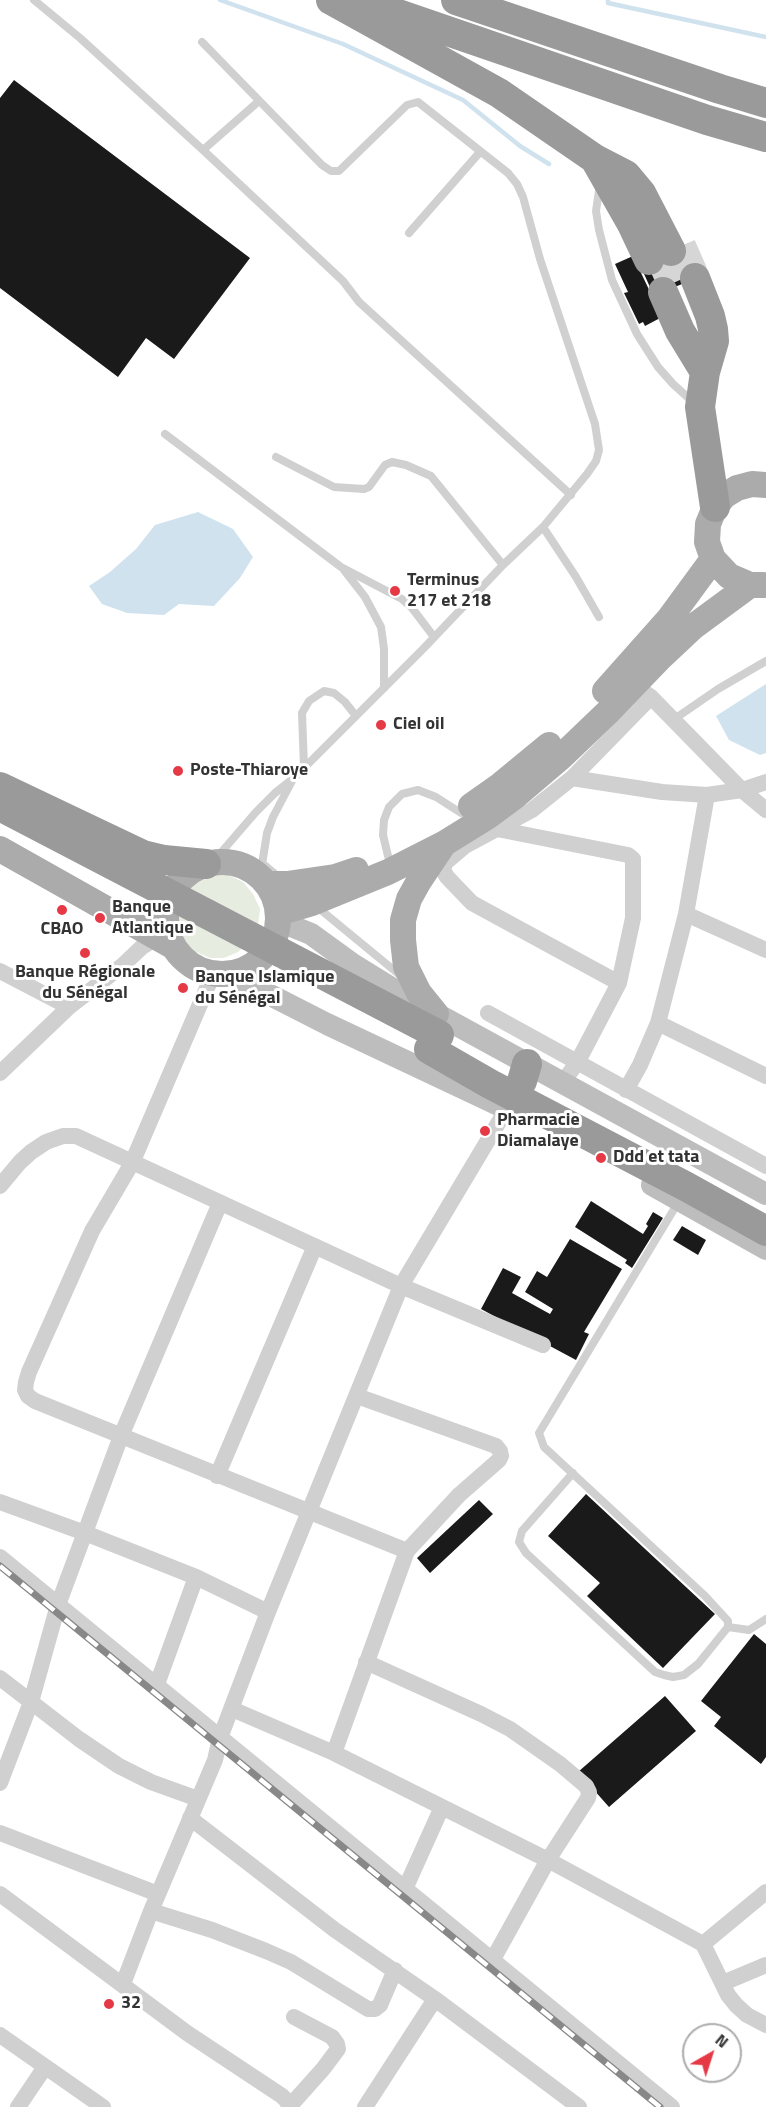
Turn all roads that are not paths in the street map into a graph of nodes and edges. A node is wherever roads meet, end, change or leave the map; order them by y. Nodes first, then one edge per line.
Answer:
1 (34, 0) edge
2 (331, 0) edge
3 (358, 0) edge
4 (456, 0) edge
5 (202, 42) dead end
6 (259, 100) junction
7 (766, 103) edge
8 (766, 136) edge
9 (203, 150) junction
10 (480, 152) junction
11 (598, 167) junction
12 (409, 233) dead end
13 (665, 253) tunnel mouth
14 (679, 285) tunnel mouth
15 (700, 407) junction
16 (165, 434) dead end
17 (276, 457) dead end
18 (766, 485) edge
19 (571, 495) junction
20 (715, 507) junction
21 (543, 527) junction
22 (713, 559) junction
23 (503, 565) junction
24 (341, 567) junction
25 (758, 585) edge
26 (598, 617) dead end
27 (434, 637) junction
28 (766, 661) edge
29 (384, 688) junction
30 (642, 691) junction
31 (356, 716) junction
32 (673, 720) junction
33 (304, 767) junction
34 (294, 778) junction
35 (572, 778) junction
36 (766, 782) edge
37 (0, 787) edge
38 (741, 790) junction
39 (707, 795) junction
40 (0, 806) edge
41 (766, 810) edge
42 (461, 813) junction
43 (0, 828) edge
44 (497, 829) junction
45 (445, 843) junction
46 (0, 849) edge
47 (388, 856) junction
48 (209, 864) junction
49 (284, 885) junction
50 (686, 914) junction
51 (278, 917) junction
52 (166, 939) junction
53 (766, 950) edge
54 (0, 971) edge
55 (221, 974) junction
56 (619, 983) junction
57 (419, 993) junction
58 (69, 1007) junction
59 (488, 1013) dead end
60 (658, 1023) junction
61 (435, 1033) junction
62 (577, 1063) junction
63 (1, 1069) edge
64 (766, 1076) edge
65 (562, 1083) junction
66 (517, 1087) junction
67 (626, 1090) junction
68 (132, 1162) junction
69 (766, 1166) edge
70 (0, 1186) edge
71 (683, 1193) junction
72 (766, 1194) edge
73 (220, 1203) junction
74 (766, 1209) edge
75 (766, 1231) edge
76 (315, 1246) junction
77 (766, 1249) edge
78 (401, 1286) junction
79 (543, 1345) dead end
80 (357, 1396) junction
81 (121, 1436) junction
82 (573, 1473) junction
83 (217, 1476) junction
84 (0, 1502) edge
85 (309, 1511) junction
86 (85, 1533) junction
87 (407, 1551) junction
88 (0, 1557) edge
89 (196, 1578) junction
90 (58, 1605) junction
91 (268, 1612) junction
92 (766, 1619) edge
93 (729, 1627) junction
94 (366, 1662) junction
95 (0, 1678) edge
96 (7, 1686) edge
97 (156, 1687) junction
98 (32, 1702) junction
99 (232, 1709) junction
100 (220, 1738) junction
101 (334, 1752) junction
102 (0, 1783) edge
103 (198, 1799) junction
104 (442, 1807) junction
105 (190, 1818) junction
106 (0, 1833) edge
107 (548, 1860) junction
108 (405, 1889) junction
109 (766, 1892) edge
110 (0, 1894) edge
111 (159, 1894) junction
112 (151, 1911) junction
113 (704, 1944) junction
114 (492, 1961) junction
115 (766, 1965) edge
116 (395, 1970) junction
117 (723, 1983) junction
118 (123, 1984) junction
119 (435, 1999) junction
120 (294, 2017) dead end
121 (766, 2025) edge
122 (0, 2035) edge
123 (45, 2067) junction
124 (575, 2106) edge
125 (18, 2107) edge
126 (103, 2107) edge
127 (289, 2107) edge
128 (365, 2107) edge
129 (672, 2107) edge

1 - 9 lane
2 - 11 highway
3 - 8 highway
4 - 7 highway
5 - 6 lane
6 - 9 lane
6 - 10 lane
9 - 19 lane
10 - 12 lane
10 - 19 lane
11 - 13 highway
11 - 15 lane
14 - 15 highway
15 - 20 highway
16 - 24 lane
17 - 23 lane
18 - 20 main road
19 - 21 lane
20 - 22 main road
21 - 23 lane
21 - 26 lane
22 - 25 main road
22 - 42 main road
23 - 27 lane
24 - 27 lane
24 - 29 lane
25 - 30 main road
27 - 29 lane
28 - 32 lane
29 - 31 lane
30 - 32 street
30 - 35 street
30 - 45 main road
31 - 33 lane
31 - 33 lane
32 - 38 street
33 - 34 lane
34 - 48 lane
34 - 49 lane
35 - 39 street
35 - 44 street
36 - 38 street
37 - 48 highway
38 - 39 street
38 - 41 street
39 - 50 street
40 - 61 highway, bridge
42 - 47 main road
42 - 47 lane
43 - 61 highway
44 - 56 street
44 - 56 street
45 - 49 main road
45 - 57 main road
46 - 52 main road
47 - 49 main road
48 - 49 main road
48 - 52 main road
49 - 51 main road
49 - 51 main road
49 - 57 lane
50 - 53 street
50 - 60 street
51 - 55 main road
51 - 61 street
52 - 55 main road
52 - 58 street
54 - 58 street
55 - 66 street
55 - 68 street
56 - 62 street
57 - 61 main road
58 - 63 street
59 - 62 street
60 - 64 street
60 - 67 street
61 - 66 highway
62 - 65 street
62 - 67 street
65 - 66 street
65 - 72 street
66 - 71 highway
66 - 74 highway
66 - 78 street
67 - 69 street
68 - 70 street
68 - 73 street
68 - 81 street
71 - 75 highway
71 - 77 street
71 - 82 lane
73 - 76 street
73 - 81 street
76 - 78 street
76 - 83 street
78 - 79 street
78 - 80 street
80 - 85 street
80 - 87 street
81 - 83 street
81 - 86 street
82 - 93 lane
82 - 93 lane
83 - 85 street
84 - 86 street
85 - 87 street
85 - 91 street
86 - 89 street
86 - 90 street
87 - 94 street
88 - 90 street
89 - 91 street
89 - 97 street
90 - 97 street
90 - 98 street
91 - 99 street
92 - 93 lane
94 - 101 street
94 - 107 street
95 - 96 street
96 - 98 street
97 - 100 street
98 - 102 street
98 - 103 street
99 - 100 street
99 - 101 street
100 - 103 street
100 - 108 street
101 - 104 street
103 - 105 street
104 - 107 street
104 - 108 street
105 - 111 street
105 - 116 street
106 - 111 street
107 - 113 street
107 - 114 street
108 - 114 street
109 - 113 street
110 - 118 street
111 - 112 street
112 - 116 street
112 - 118 street
113 - 117 street
114 - 129 street
115 - 117 street
116 - 119 street
117 - 121 street
118 - 127 street
119 - 124 street
119 - 128 street
120 - 127 street
122 - 123 street
123 - 125 street
123 - 126 street

